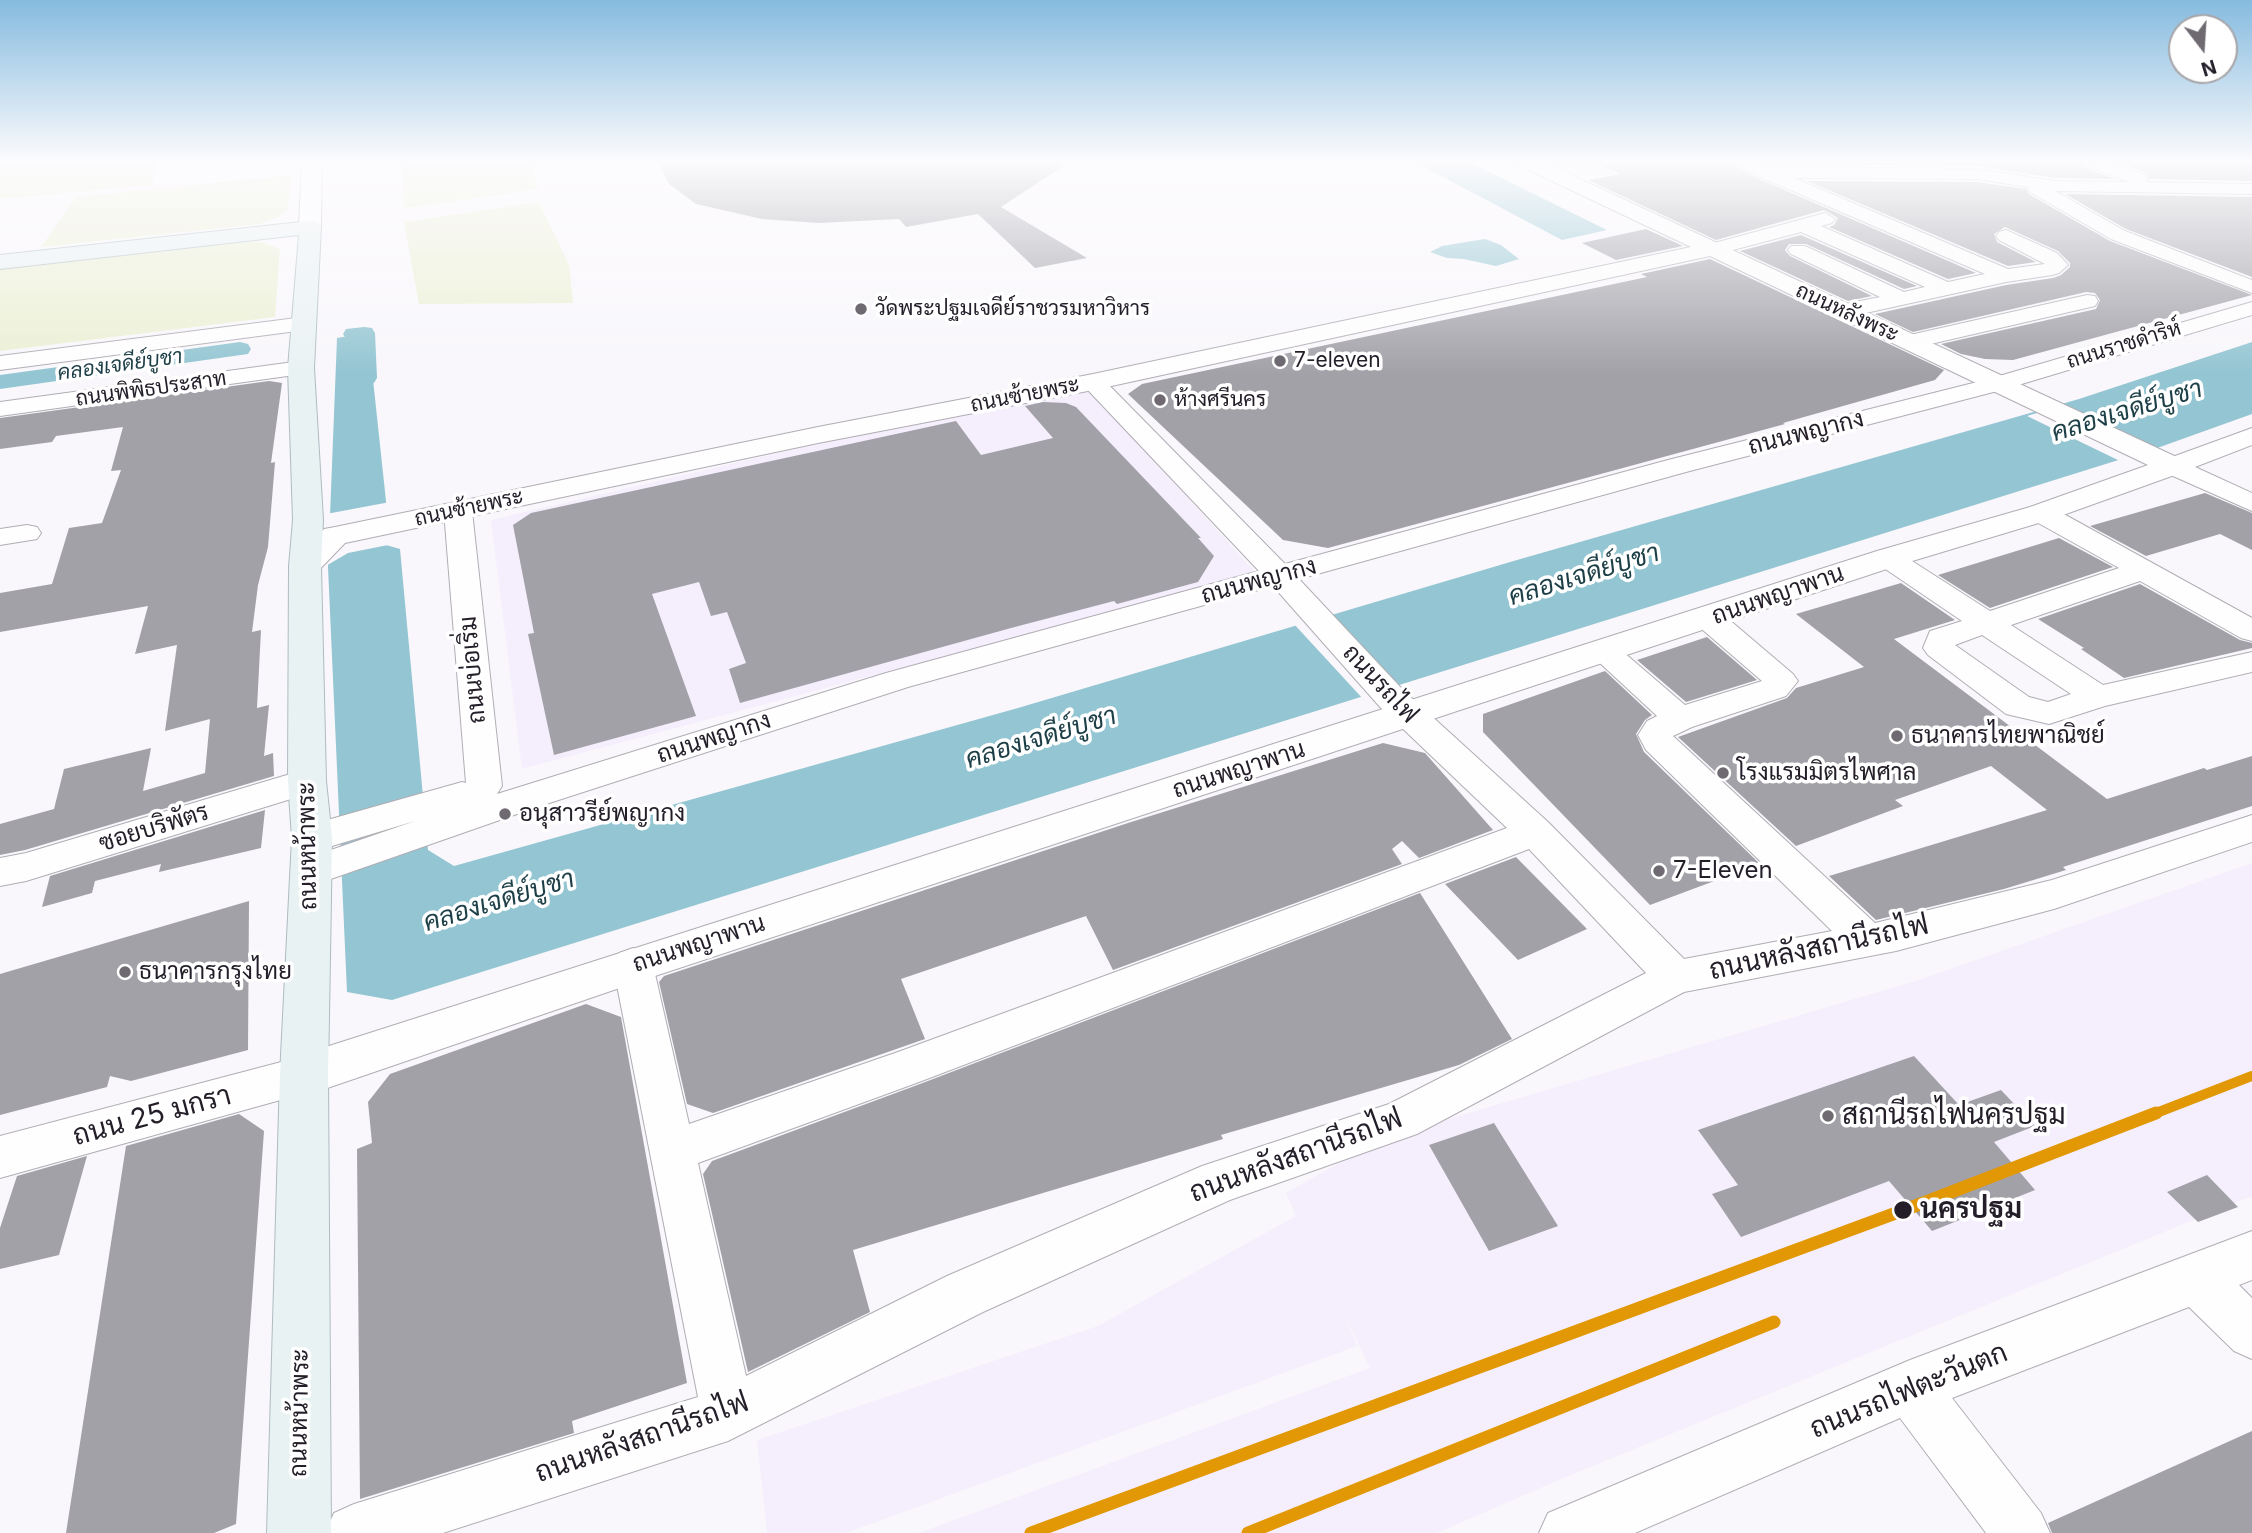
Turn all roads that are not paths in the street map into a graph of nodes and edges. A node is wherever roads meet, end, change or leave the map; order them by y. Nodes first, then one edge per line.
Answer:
1 (279, 231) edge
2 (310, 231) edge
3 (1674, 231) edge
4 (1782, 231) edge
5 (1814, 231) edge
6 (1899, 231) edge
7 (2110, 231) edge
8 (2006, 236) dead end
9 (1714, 249) junction
10 (1798, 250) dead end
11 (0, 262) edge
12 (2006, 276) junction
13 (2252, 287) edge
14 (1944, 288) junction
15 (1900, 298) junction
16 (2087, 301) dead end
17 (2252, 308) edge
18 (1843, 311) junction
19 (221, 334) junction
20 (1909, 342) junction
21 (303, 345) junction
22 (0, 363) edge
23 (235, 377) junction
24 (1093, 382) junction
25 (1997, 384) junction
26 (0, 409) edge
27 (2247, 442) edge
28 (2163, 461) junction
29 (2252, 503) edge
30 (448, 513) junction
31 (2041, 513) junction
32 (321, 528) junction
33 (1888, 558) junction
34 (2143, 570) junction
35 (1280, 576) junction
36 (1708, 618) junction
37 (1984, 622) junction
38 (2252, 631) edge
39 (1604, 652) junction
40 (2252, 662) edge
41 (2098, 698) junction
42 (1400, 707) junction
43 (1680, 719) junction
44 (307, 781) junction
45 (468, 800) junction
46 (2252, 828) edge
47 (1535, 832) junction
48 (333, 847) junction
49 (0, 872) edge
50 (1867, 940) junction
51 (633, 965) junction
52 (1676, 977) junction
53 (304, 1075) junction
54 (671, 1152) junction
55 (0, 1157) edge
56 (2252, 1255) edge
57 (2196, 1279) junction
58 (2252, 1333) edge
59 (1910, 1387) junction
60 (728, 1414) junction
61 (299, 1533) edge
62 (355, 1533) edge
63 (1568, 1533) edge
64 (2021, 1533) edge

1 - 11 main road
2 - 21 main road, ถนนหน้าพระ
3 - 9 main road, ถนนหลังพระ
4 - 9 street
5 - 14 street
6 - 12 street
7 - 13 street
8 - 12 street
9 - 18 main road, ถนนหลังพระ
9 - 24 main road, ถนนซ้ายพระ
10 - 15 street
12 - 14 street
14 - 15 street
15 - 18 street
16 - 20 street
17 - 25 street, ถนนราชดำริห์
18 - 20 main road, ถนนหลังพระ
19 - 21 street
19 - 22 street
19 - 23 street
20 - 25 main road, ถนนหลังพระ
21 - 23 street, ถนนพิพิธประสาท
21 - 32 main road, ถนนหน้าพระ
23 - 26 street, ถนนพิพิธประสาท
24 - 30 main road, ถนนซ้ายพระ
24 - 35 street, ถนนรถไฟ
25 - 28 main road, ถนนหลังพระ
25 - 35 street, ถนนพญากง
27 - 28 street
28 - 29 street
28 - 31 main road, ถนนพญาพาน
30 - 32 main road, ถนนซ้ายพระ
30 - 45 street, ถนนบ่อเริ่ม
31 - 33 main road, ถนนพญาพาน
31 - 34 street
32 - 44 main road, ถนนหน้าพระ
33 - 36 main road, ถนนพญาพาน
33 - 37 street
34 - 37 street
34 - 38 street
35 - 42 street, ถนนรถไฟ
35 - 45 street, ถนนพญากง
36 - 39 main road, ถนนพญาพาน
36 - 43 street
37 - 41 street
37 - 41 street
39 - 42 main road, ถนนพญาพาน
39 - 43 street
40 - 41 street
42 - 47 street, ถนนรถไฟ
42 - 51 main road, ถนนพญาพาน
43 - 50 street
44 - 48 main road, ถนนหน้าพระ
44 - 49 street, ซอยบริพัตร
45 - 48 street, ถนนพญากง
46 - 50 street, ถนนหลังสถานีรถไฟ
47 - 52 street, ถนนรถไฟ
47 - 54 street
48 - 53 main road, ถนนหน้าพระ
50 - 52 street, ถนนหลังสถานีรถไฟ
51 - 53 main road, ถนนพญาพาน
51 - 54 street
52 - 60 street, ถนนหลังสถานีรถไฟ
53 - 55 street, ถนน 25 มกรา
53 - 61 main road, ถนนหน้าพระ
54 - 60 street
56 - 57 street, ถนนรถไฟตะวันตก
57 - 58 street
57 - 59 street, ถนนรถไฟตะวันตก
59 - 63 street, ถนนรถไฟตะวันตก
59 - 64 street
60 - 62 street, ถนนหลังสถานีรถไฟ

